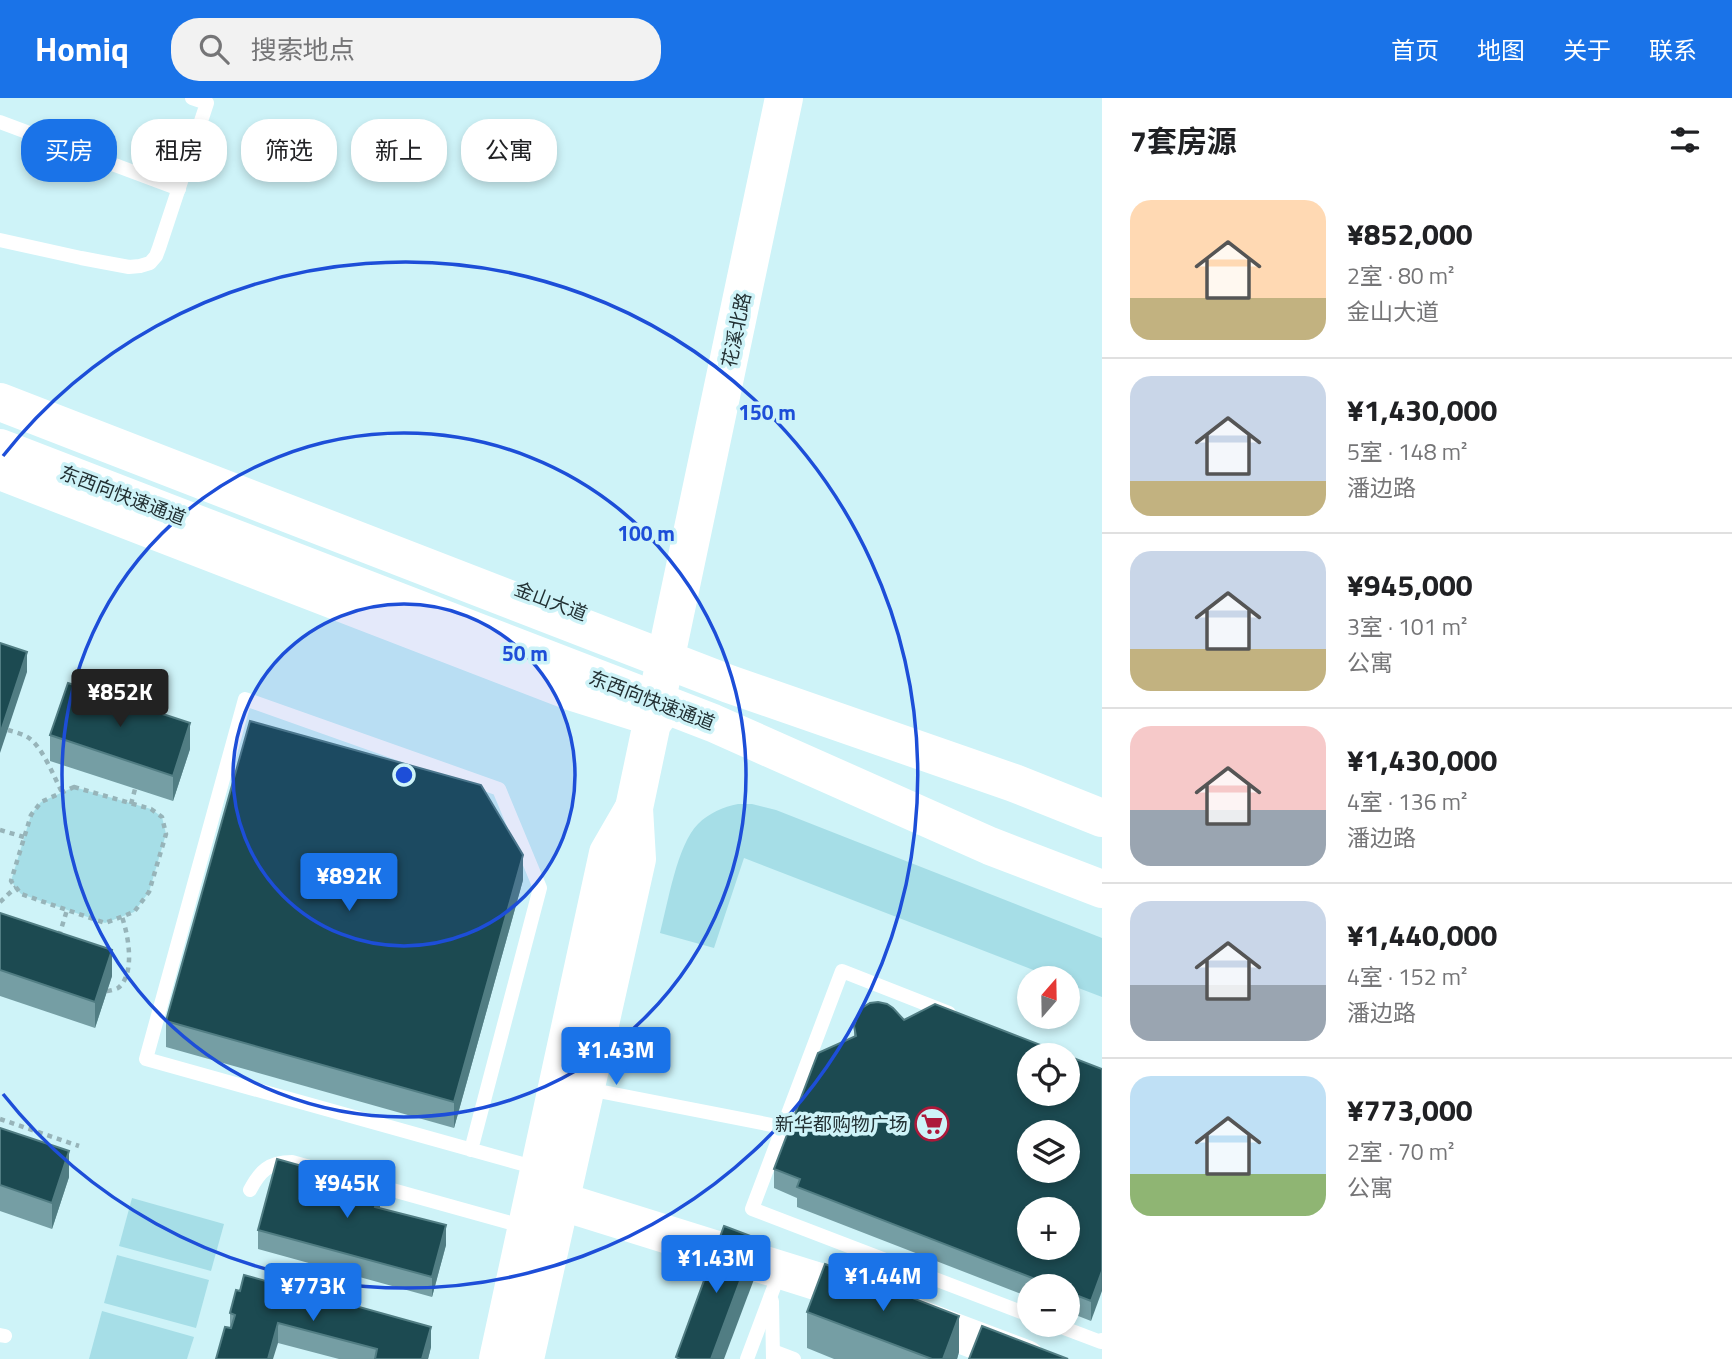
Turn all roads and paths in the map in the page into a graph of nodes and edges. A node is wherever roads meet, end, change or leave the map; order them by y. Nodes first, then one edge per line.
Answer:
1 (192, 98) edge
2 (784, 98) edge
3 (0, 122) edge
4 (178, 189) junction
5 (0, 240) edge
6 (0, 387) edge
7 (0, 401) edge
8 (0, 448) edge
9 (0, 471) edge
10 (669, 647) junction
11 (654, 718) junction
12 (8, 730) edge
13 (135, 789) dead end
14 (62, 792) junction
15 (131, 803) junction
16 (634, 808) junction
17 (1102, 812) edge
18 (1102, 818) edge
19 (0, 830) edge
20 (24, 836) junction
21 (16, 887) junction
22 (1102, 887) edge
23 (0, 902) edge
24 (66, 909) junction
25 (122, 917) junction
26 (57, 944) edge
27 (107, 991) edge
28 (960, 1017) edge
29 (586, 1088) junction
30 (0, 1119) edge
31 (19, 1126) junction
32 (782, 1127) junction
33 (17, 1136) edge
34 (79, 1146) dead end
35 (471, 1150) junction
36 (539, 1168) junction
37 (250, 1190) dead end
38 (560, 1201) junction
39 (526, 1227) junction
40 (776, 1281) junction
41 (1017, 1309) edge
42 (1080, 1334) edge
43 (1102, 1340) edge
44 (773, 1355) edge
45 (498, 1359) edge
46 (525, 1359) edge
47 (747, 1359) edge
48 (794, 1359) edge
49 (1026, 1359) edge

1 - 4 lane
2 - 10 main road, 花溪北路
3 - 4 lane
4 - 5 lane
6 - 10 main road, 金山大道
7 - 18 main road
8 - 22 main road, 东西向快速通道
9 - 11 main road
10 - 11 main road, 花溪北路
10 - 17 main road, 金山大道
11 - 16 main road, 花溪北路
11 - 22 main road
12 - 14 path
13 - 15 path
14 - 15 path
14 - 20 path
15 - 25 path
16 - 29 main road
16 - 36 main road
19 - 20 path
20 - 21 path
21 - 23 path
21 - 24 path
24 - 25 path
24 - 26 path
25 - 27 path
28 - 32 lane
29 - 32 lane
29 - 38 main road
30 - 31 path
31 - 33 path
31 - 34 path
32 - 41 lane
35 - 35 lane
35 - 36 lane
36 - 39 main road
37 - 39 lane
38 - 40 main road
38 - 46 main road
39 - 45 main road
40 - 44 lane
40 - 47 lane
40 - 49 main road
42 - 43 lane
44 - 48 lane

